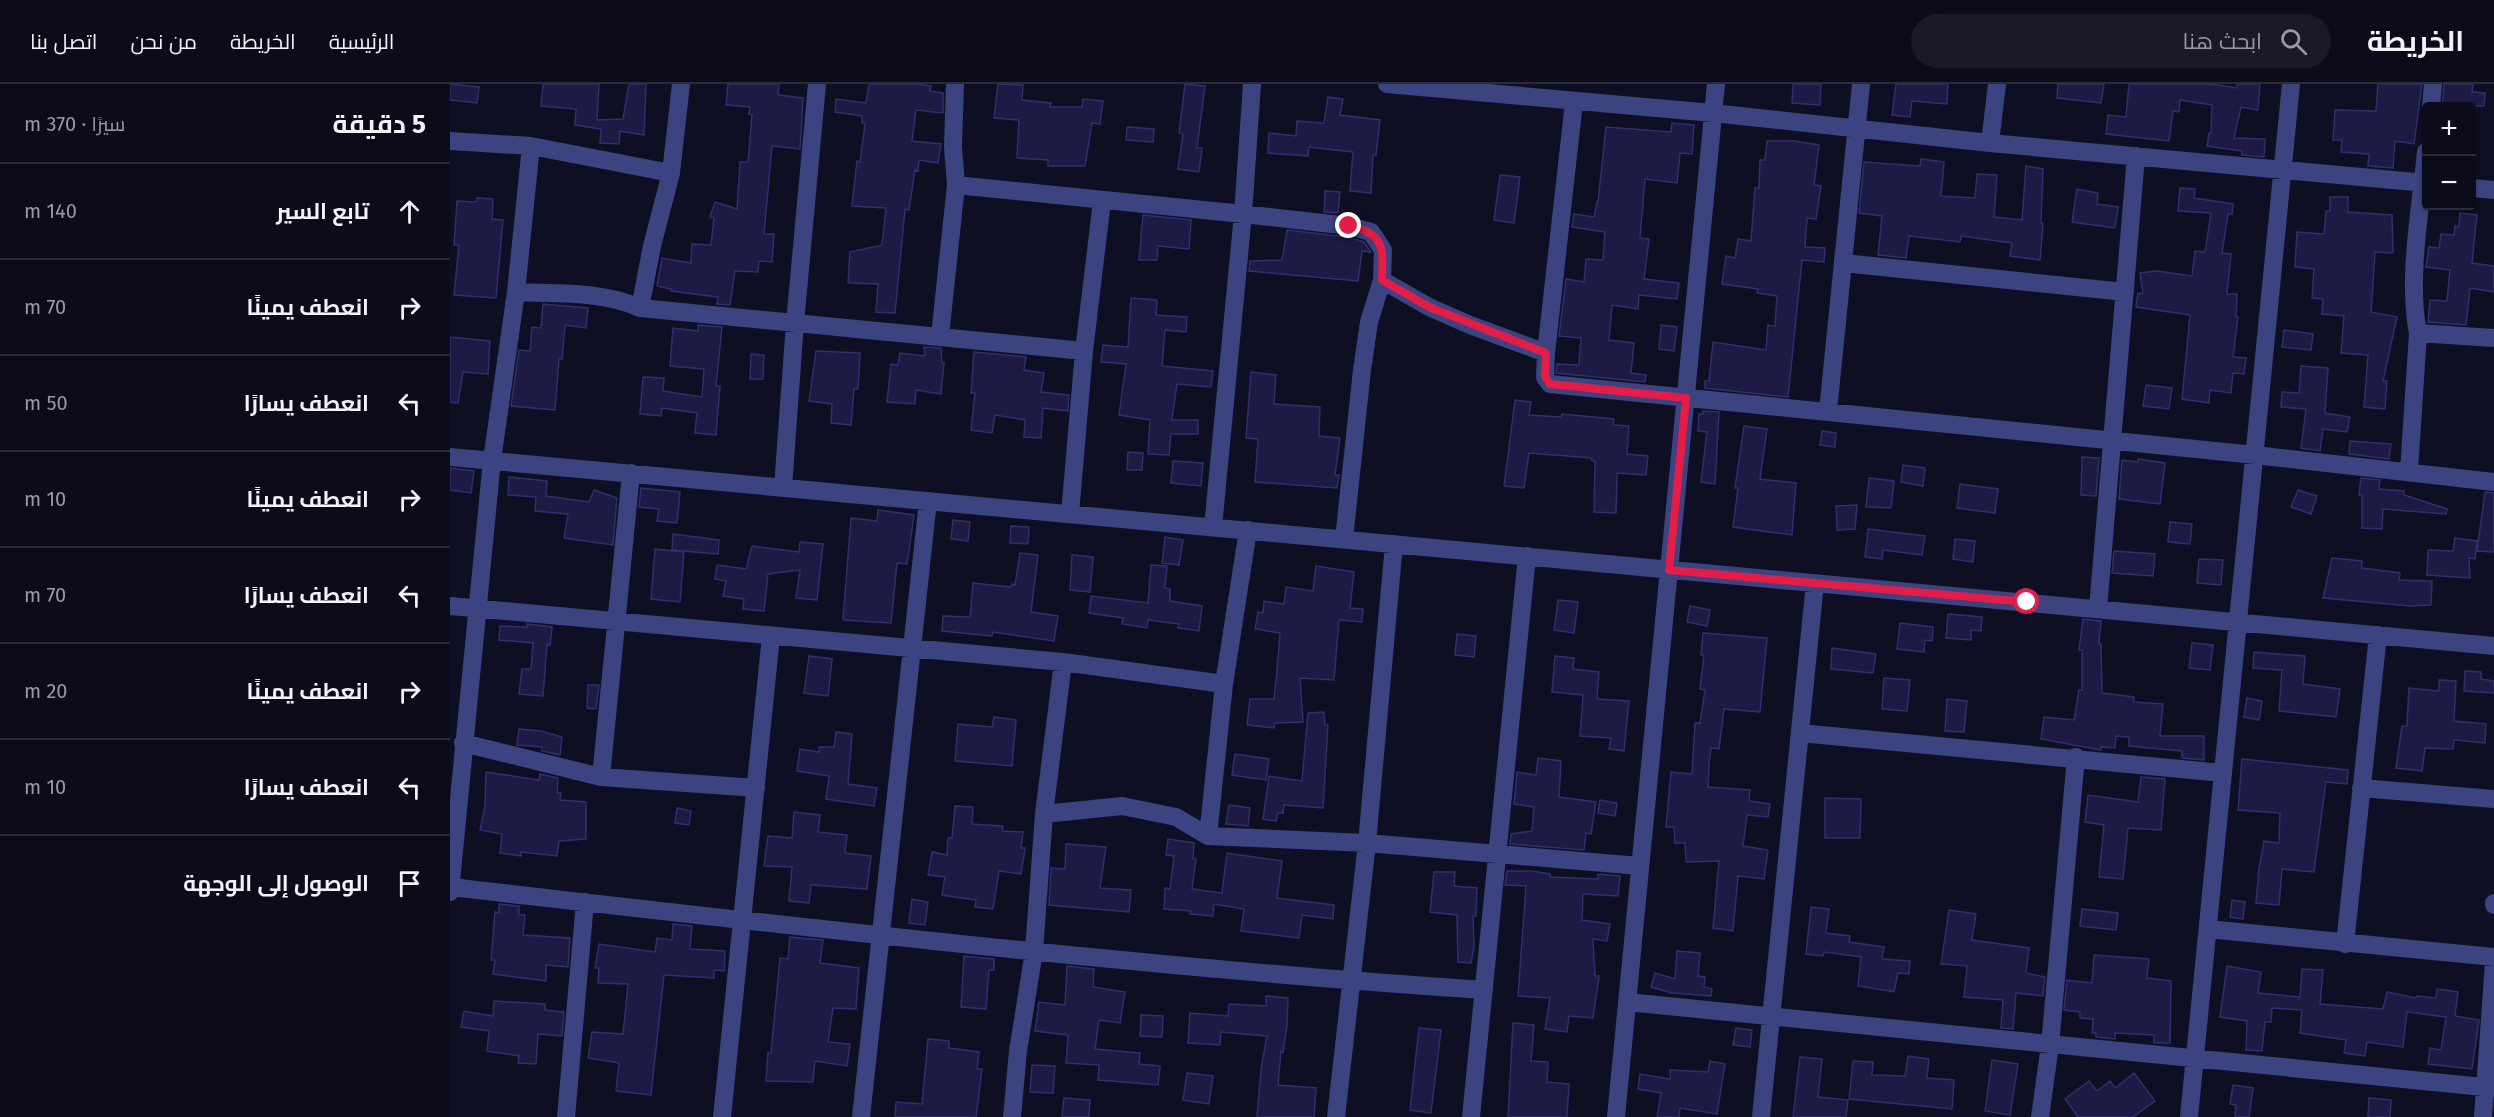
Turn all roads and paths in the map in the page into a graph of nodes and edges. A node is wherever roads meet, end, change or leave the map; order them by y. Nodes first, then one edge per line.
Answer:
1 (681, 84) edge
2 (817, 84) edge
3 (956, 84) edge
4 (1252, 84) edge
5 (1387, 84) edge
6 (1716, 84) edge
7 (1861, 84) edge
8 (1997, 84) edge
9 (2292, 84) edge
10 (2433, 84) edge
11 (1537, 91) edge
12 (1574, 102) junction
13 (2431, 102) edge
14 (1713, 113) junction
15 (1857, 129) junction
16 (450, 141) edge
17 (1990, 143) junction
18 (531, 146) junction
19 (2136, 156) junction
20 (2283, 170) junction
21 (671, 173) junction
22 (2422, 183) edge
23 (956, 185) junction
24 (2476, 188) edge
25 (2494, 190) edge
26 (1102, 201) junction
27 (2422, 210) edge
28 (1243, 214) junction
29 (1843, 263) junction
30 (1382, 280) junction
31 (516, 292) junction
32 (2125, 292) junction
33 (640, 308) junction
34 (795, 323) junction
35 (2418, 333) junction
36 (940, 336) junction
37 (2494, 338) edge
38 (1084, 351) junction
39 (1546, 353) junction
40 (1686, 398) junction
41 (1828, 411) junction
42 (2111, 442) junction
43 (2255, 455) junction
44 (450, 457) edge
45 (492, 460) junction
46 (2409, 471) junction
47 (631, 473) junction
48 (2494, 482) edge
49 (783, 487) junction
50 (928, 501) junction
51 (1070, 514) junction
52 (1213, 527) junction
53 (1248, 530) junction
54 (1344, 539) junction
55 (1394, 544) junction
56 (1527, 556) junction
57 (1669, 570) junction
58 (1815, 583) junction
59 (450, 606) edge
60 (478, 608) junction
61 (2098, 609) junction
62 (616, 620) junction
63 (2238, 622) junction
64 (2378, 635) junction
65 (771, 636) junction
66 (2494, 646) edge
67 (912, 648) junction
68 (1063, 662) junction
69 (1224, 684) junction
70 (1800, 733) junction
71 (463, 744) junction
72 (2076, 757) junction
73 (2223, 772) junction
74 (601, 777) junction
75 (756, 788) junction
76 (2361, 788) junction
77 (2494, 799) edge
78 (1044, 814) junction
79 (1208, 836) junction
80 (1367, 843) junction
81 (1498, 852) junction
82 (1640, 866) junction
83 (450, 887) edge
84 (450, 891) edge
85 (585, 902) junction
86 (742, 919) junction
87 (2208, 929) junction
88 (880, 935) junction
89 (2345, 944) junction
90 (1034, 951) junction
91 (2494, 957) edge
92 (2494, 963) edge
93 (1351, 981) junction
94 (1484, 990) junction
95 (1627, 1002) junction
96 (1771, 1016) junction
97 (2050, 1045) junction
98 (2195, 1058) junction
99 (2490, 1088) edge
100 (566, 1117) edge
101 (722, 1117) edge
102 (861, 1117) edge
103 (1012, 1117) edge
104 (1336, 1117) edge
105 (1471, 1117) edge
106 (1616, 1117) edge
107 (1761, 1117) edge
108 (2040, 1117) edge
109 (2189, 1117) edge
110 (2483, 1117) edge

1 - 21 street
2 - 34 street
3 - 23 street
4 - 28 street
5 - 11 street
6 - 14 street
7 - 15 street
8 - 17 street
9 - 20 street
10 - 13 street
11 - 12 street
12 - 14 street
12 - 39 street
14 - 15 street
14 - 40 street
15 - 17 street
15 - 29 street
16 - 18 street
17 - 19 street
18 - 21 street
18 - 31 street
19 - 20 street
19 - 32 street
20 - 22 street
20 - 43 street
21 - 33 street
23 - 26 street
23 - 36 street
24 - 25 street
26 - 28 street
26 - 38 street
27 - 35 street
28 - 30 street
28 - 52 street
29 - 32 street
29 - 41 street
30 - 39 street
30 - 54 street
31 - 33 street
31 - 45 street
32 - 42 street
33 - 34 street
34 - 36 street
34 - 49 street
35 - 37 street
35 - 46 street
36 - 38 street
38 - 51 street
39 - 40 street
40 - 41 street
40 - 57 street
41 - 42 street
42 - 43 street
42 - 61 street
43 - 46 street
43 - 63 street
44 - 45 street
45 - 47 street
45 - 60 street
46 - 48 street
47 - 49 street
47 - 62 street
49 - 50 street
50 - 51 street
50 - 67 street
51 - 52 street
52 - 53 street
53 - 54 street
53 - 69 street
54 - 55 street
55 - 56 street
55 - 80 street
56 - 57 street
56 - 81 street
57 - 58 street
57 - 82 street
58 - 61 street
58 - 70 street
59 - 60 street
60 - 62 street
60 - 71 street
61 - 63 street
62 - 65 street
62 - 74 street
63 - 64 street
63 - 73 street
64 - 66 street
64 - 76 street
65 - 67 street
65 - 75 street
67 - 68 street
67 - 88 street
68 - 69 street
68 - 78 street
69 - 79 street
70 - 72 street
70 - 96 street
71 - 74 street
71 - 83 street
72 - 73 street
72 - 97 street
73 - 87 street
74 - 75 street
75 - 86 street
76 - 77 street
76 - 89 street
78 - 79 street
78 - 90 street
79 - 80 street
80 - 81 street
80 - 93 street
81 - 82 street
81 - 94 street
82 - 95 street
83 - 84 street
83 - 85 street
85 - 86 street
85 - 100 street
86 - 88 street
86 - 101 street
87 - 89 street
87 - 98 street
88 - 90 street
88 - 102 street
89 - 91 street
90 - 93 street
90 - 103 street
92 - 99 street
93 - 94 street
93 - 104 street
94 - 105 street
95 - 96 street
95 - 106 street
96 - 97 street
96 - 107 street
97 - 98 street
97 - 108 street
98 - 99 street
98 - 109 street
99 - 110 street

